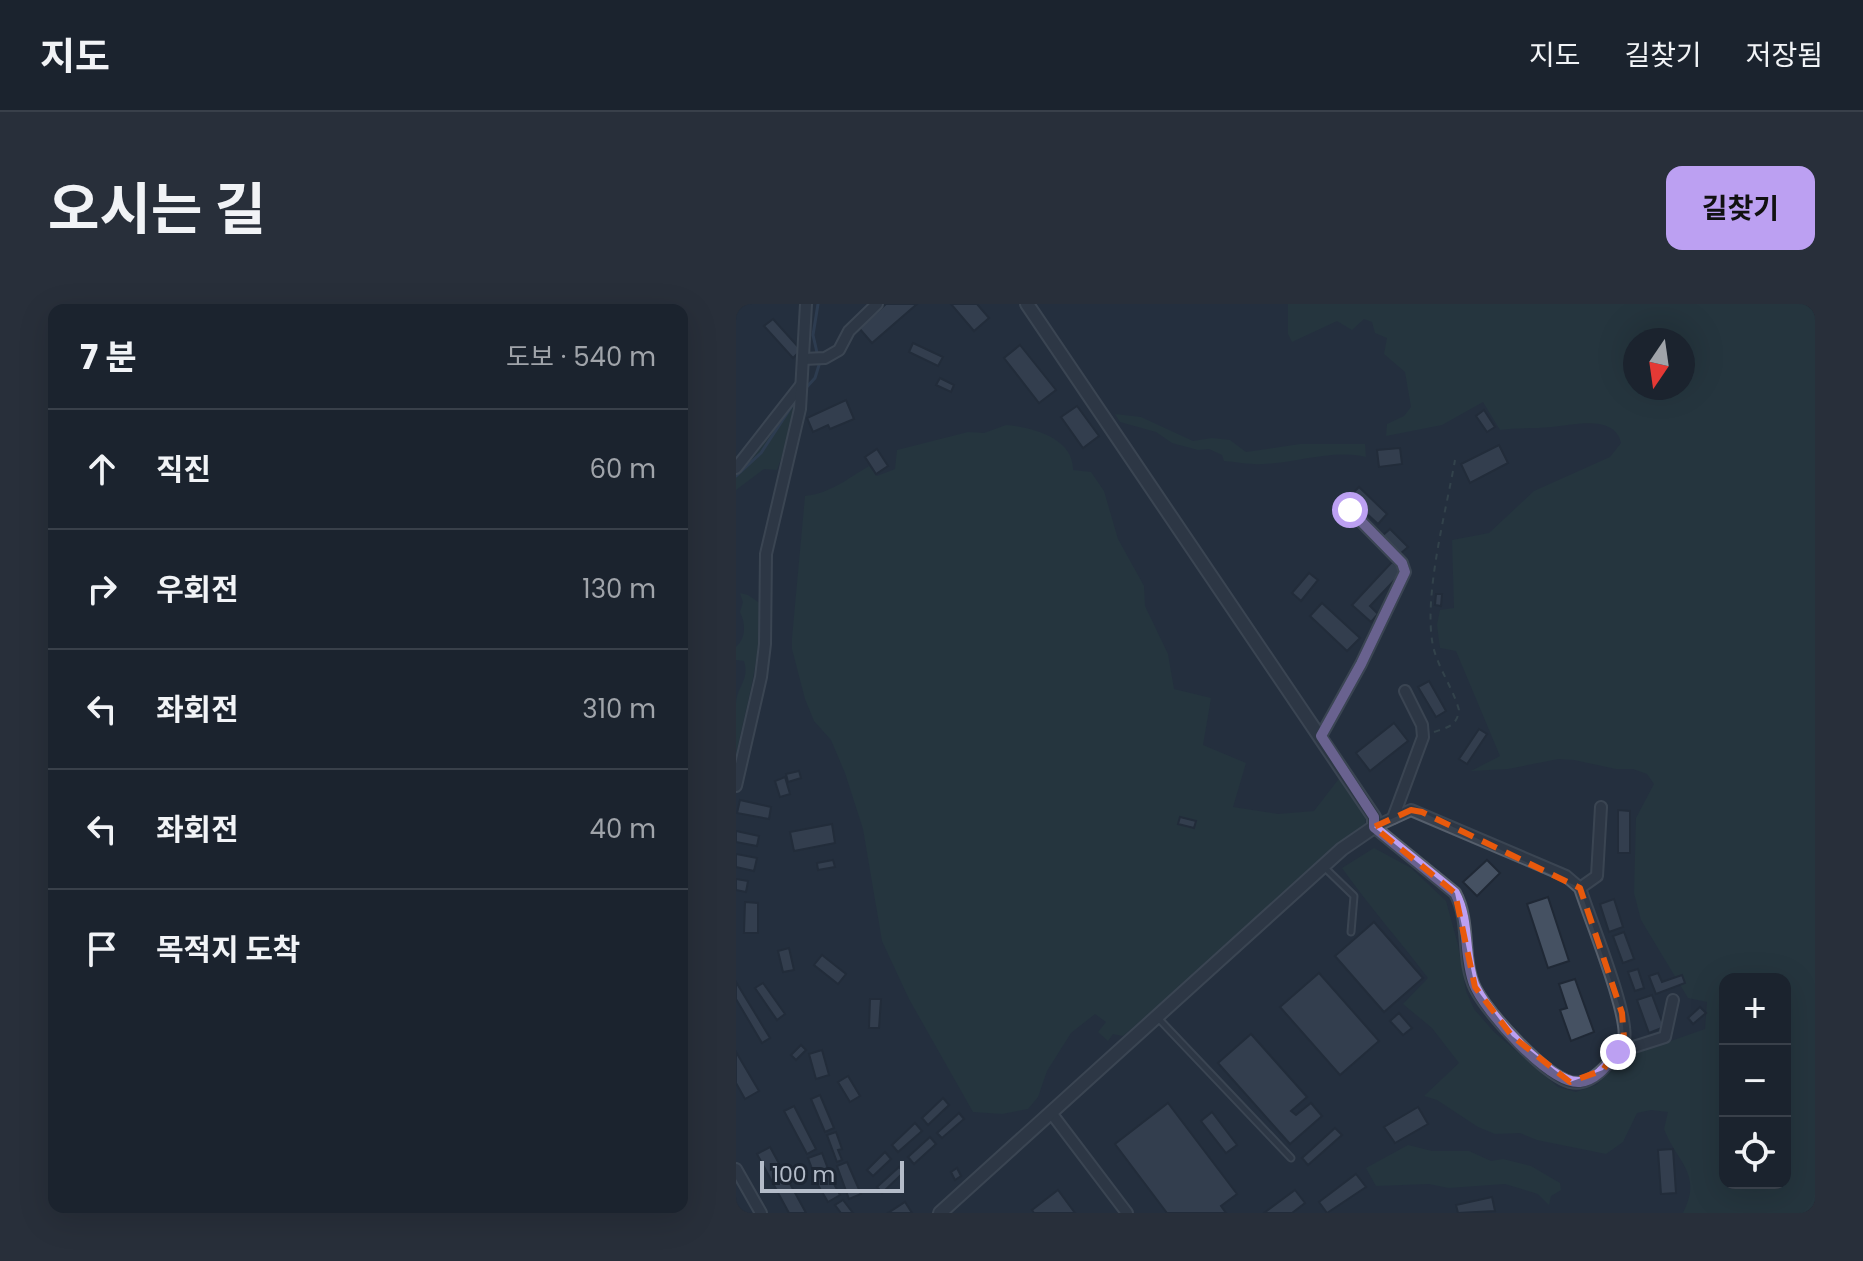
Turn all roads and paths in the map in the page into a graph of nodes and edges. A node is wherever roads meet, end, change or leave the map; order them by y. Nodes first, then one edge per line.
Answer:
1 (806, 304) edge
2 (877, 304) edge
3 (1027, 304) edge
4 (803, 359) junction
5 (801, 385) junction
6 (1455, 460) dead end
7 (736, 468) edge
8 (1350, 510) dead end
9 (1405, 691) dead end
10 (1321, 736) junction
11 (1423, 737) junction
12 (736, 786) edge
13 (1601, 807) dead end
14 (1393, 818) junction
15 (1374, 827) junction
16 (1322, 866) junction
17 (1580, 888) junction
18 (1351, 932) dead end
19 (1673, 1000) dead end
20 (1157, 1017) junction
21 (1618, 1052) junction
22 (1052, 1114) junction
23 (1291, 1158) dead end
24 (736, 1169) edge
25 (761, 1213) edge
26 (940, 1213) edge
27 (1127, 1213) edge

1 - 4 street
2 - 4 street
3 - 10 street
4 - 5 street
5 - 7 street
5 - 12 street
6 - 11 path
8 - 10 street
9 - 11 street
10 - 15 street
11 - 14 street
13 - 17 street
14 - 15 street
14 - 17 street
15 - 16 street
15 - 21 street
16 - 18 lane
16 - 20 street
17 - 21 street
19 - 21 street
20 - 22 street
20 - 23 lane
22 - 26 street
22 - 27 street
24 - 25 street

